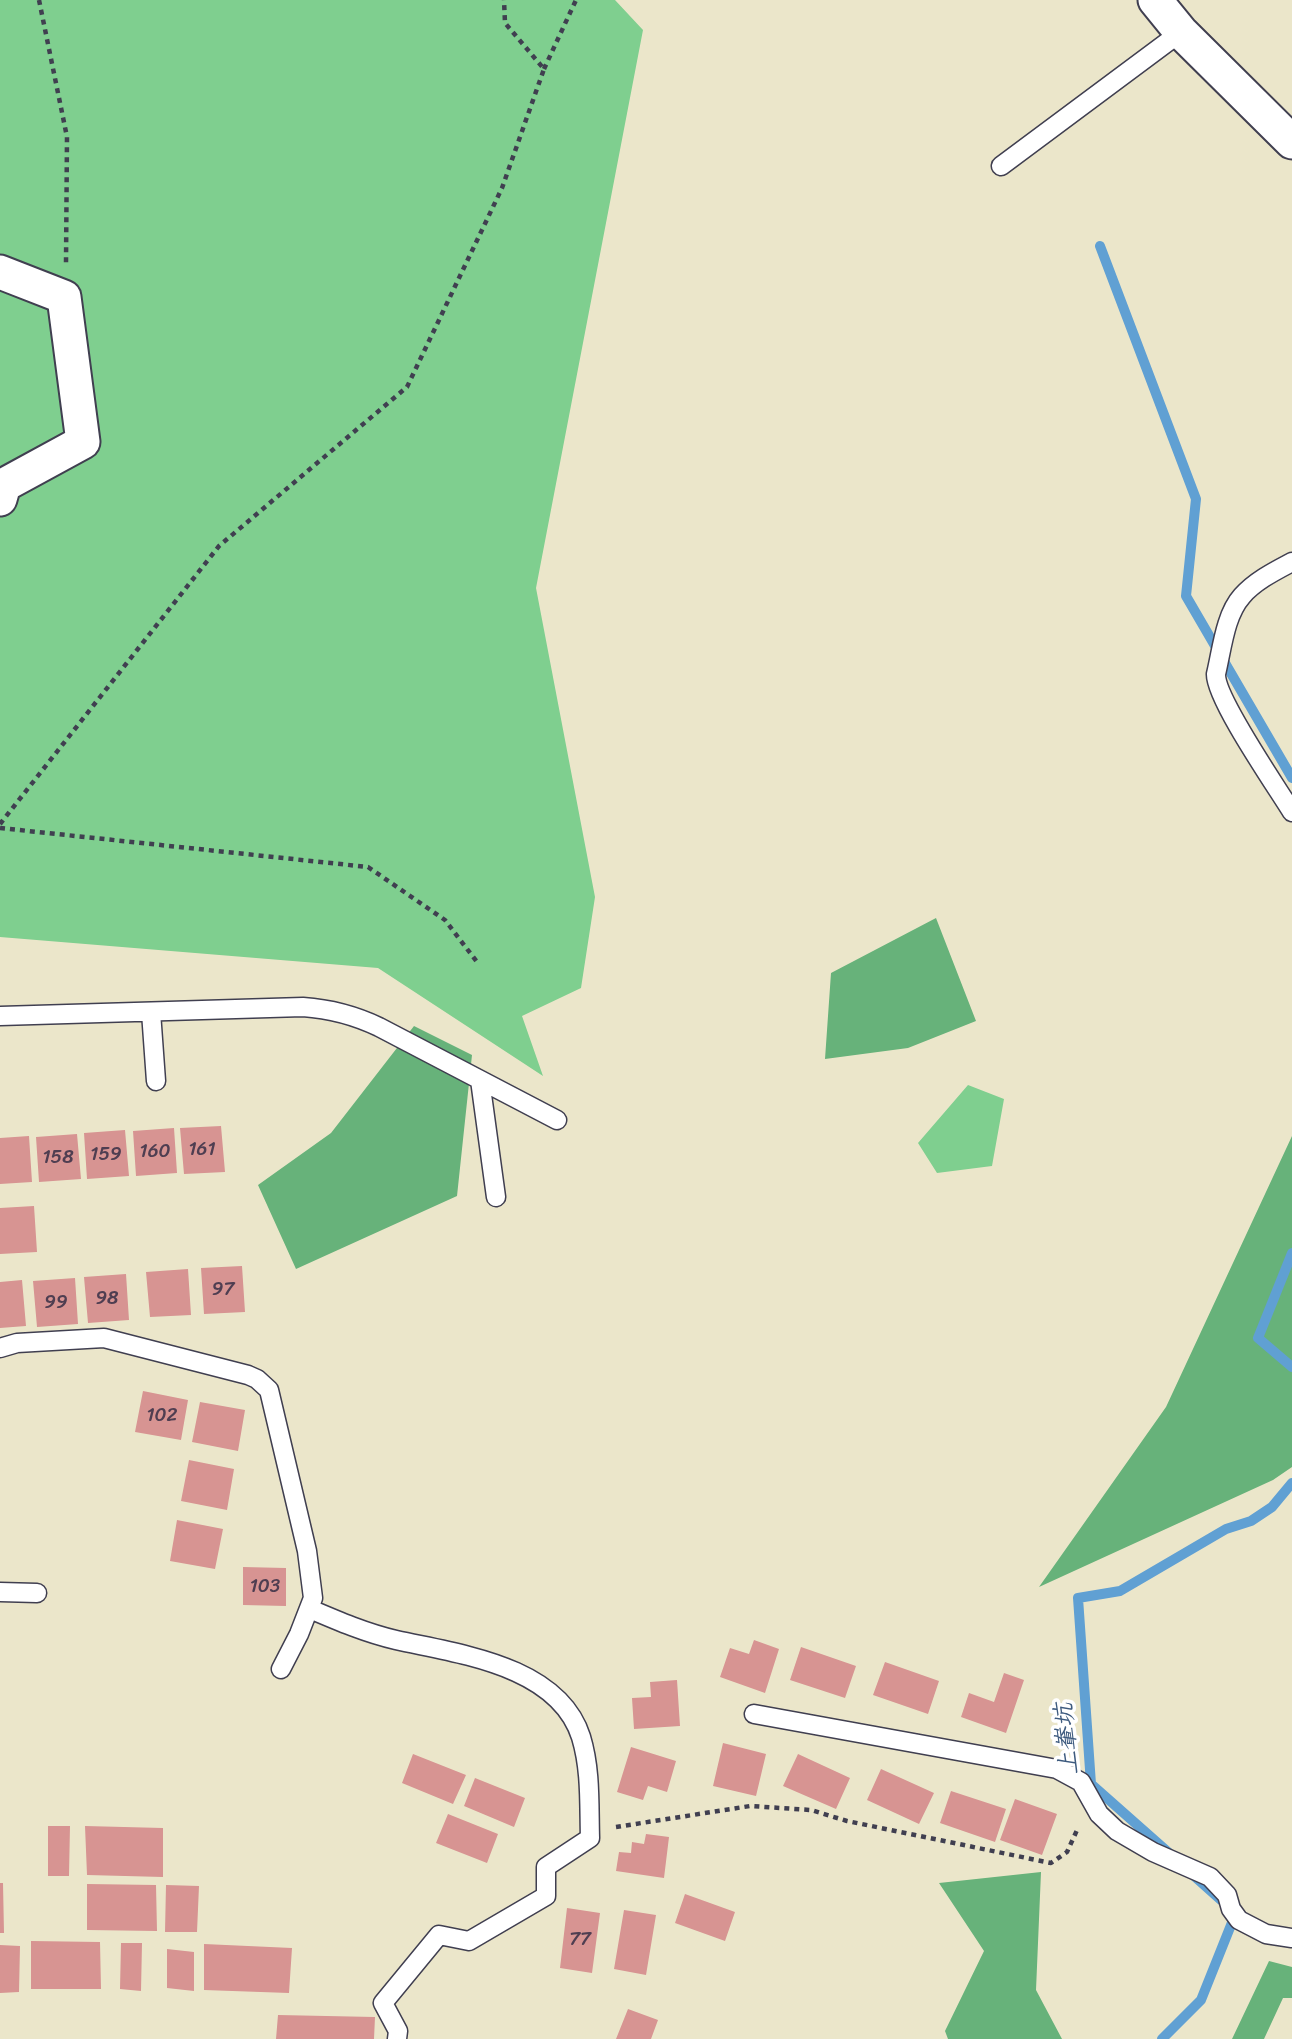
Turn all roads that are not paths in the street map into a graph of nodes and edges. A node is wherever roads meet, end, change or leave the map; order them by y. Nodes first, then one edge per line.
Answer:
1 (1156, 0) edge
2 (1181, 32) junction
3 (1292, 142) edge
4 (1001, 166) dead end
5 (0, 272) edge
6 (0, 499) edge
7 (1292, 562) edge
8 (1292, 812) edge
9 (151, 1012) junction
10 (0, 1016) edge
11 (480, 1080) junction
12 (156, 1081) dead end
13 (557, 1120) dead end
14 (496, 1197) dead end
15 (0, 1348) edge
16 (0, 1592) edge
17 (37, 1593) dead end
18 (310, 1609) junction
19 (281, 1669) dead end
20 (754, 1714) dead end
21 (1292, 1938) edge
22 (397, 2039) edge

1 - 2 street
2 - 3 street
2 - 4 lane
5 - 6 street
7 - 8 lane
9 - 10 lane
9 - 11 lane
9 - 12 lane
11 - 13 lane
11 - 14 lane
15 - 18 lane
16 - 17 lane
18 - 19 lane
18 - 22 lane
20 - 21 lane

